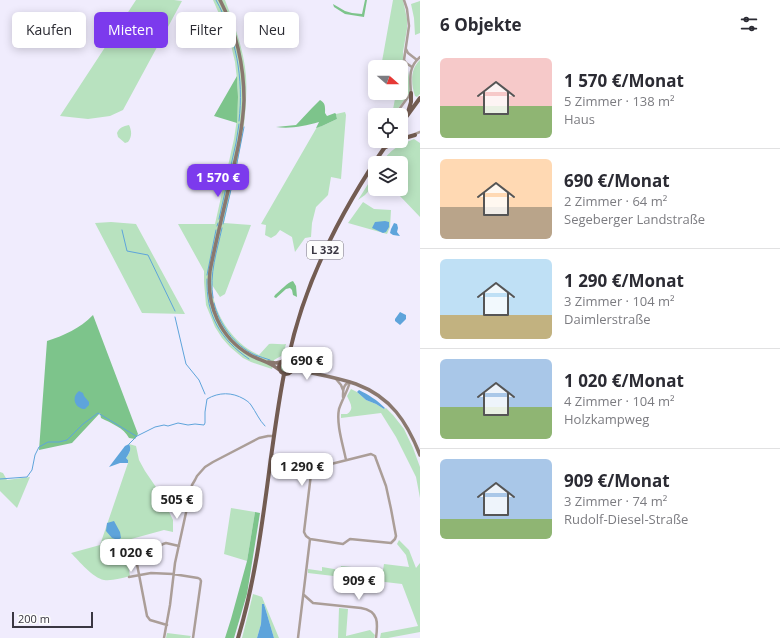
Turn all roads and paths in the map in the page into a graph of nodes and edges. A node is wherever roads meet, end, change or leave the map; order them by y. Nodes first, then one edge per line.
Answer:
1 (220, 0) edge
2 (404, 0) edge
3 (406, 48) junction
4 (420, 57) edge
5 (417, 60) junction
6 (412, 67) junction
7 (411, 93) junction
8 (420, 98) edge
9 (399, 108) edge
10 (408, 112) edge
11 (408, 114) edge
12 (420, 132) edge
13 (415, 135) joint
14 (408, 137) edge
15 (386, 148) edge
16 (383, 150) joint
17 (288, 360) junction
18 (265, 362) junction
19 (280, 362) junction
20 (278, 368) junction
21 (293, 369) junction
22 (284, 374) junction
23 (335, 379) junction
24 (350, 382) junction
25 (343, 390) junction
26 (343, 397) junction
27 (273, 436) junction
28 (420, 455) edge
29 (346, 460) junction
30 (310, 539) junction
31 (179, 546) junction
32 (173, 574) junction
33 (139, 575) junction
34 (129, 577) dead end
35 (304, 595) junction
36 (167, 625) junction
37 (164, 638) edge
38 (192, 638) edge
39 (238, 638) edge
40 (298, 638) edge
41 (376, 638) edge

1 - 18 main road
2 - 3 street
3 - 5 street
3 - 6 street
4 - 5 street
5 - 6 street
6 - 7 street
7 - 9 street
7 - 10 main road
8 - 11 main road
12 - 13 street
13 - 14 main road
15 - 16 main road
16 - 17 main road, L 332
17 - 19 main road
17 - 21 main road
18 - 19 main road
18 - 20 main road
19 - 20 main road
20 - 22 main road
21 - 22 main road
21 - 23 main road
22 - 27 main road
23 - 24 main road
23 - 25 street
24 - 25 street
24 - 26 street
24 - 28 main road
25 - 26 street
26 - 29 street
27 - 31 street
27 - 39 main road
29 - 30 street
29 - 30 street
30 - 35 street
31 - 32 street
31 - 33 street
32 - 33 street
32 - 36 street
32 - 38 street
33 - 34 street
33 - 36 street
35 - 40 street
35 - 41 street
36 - 37 street

